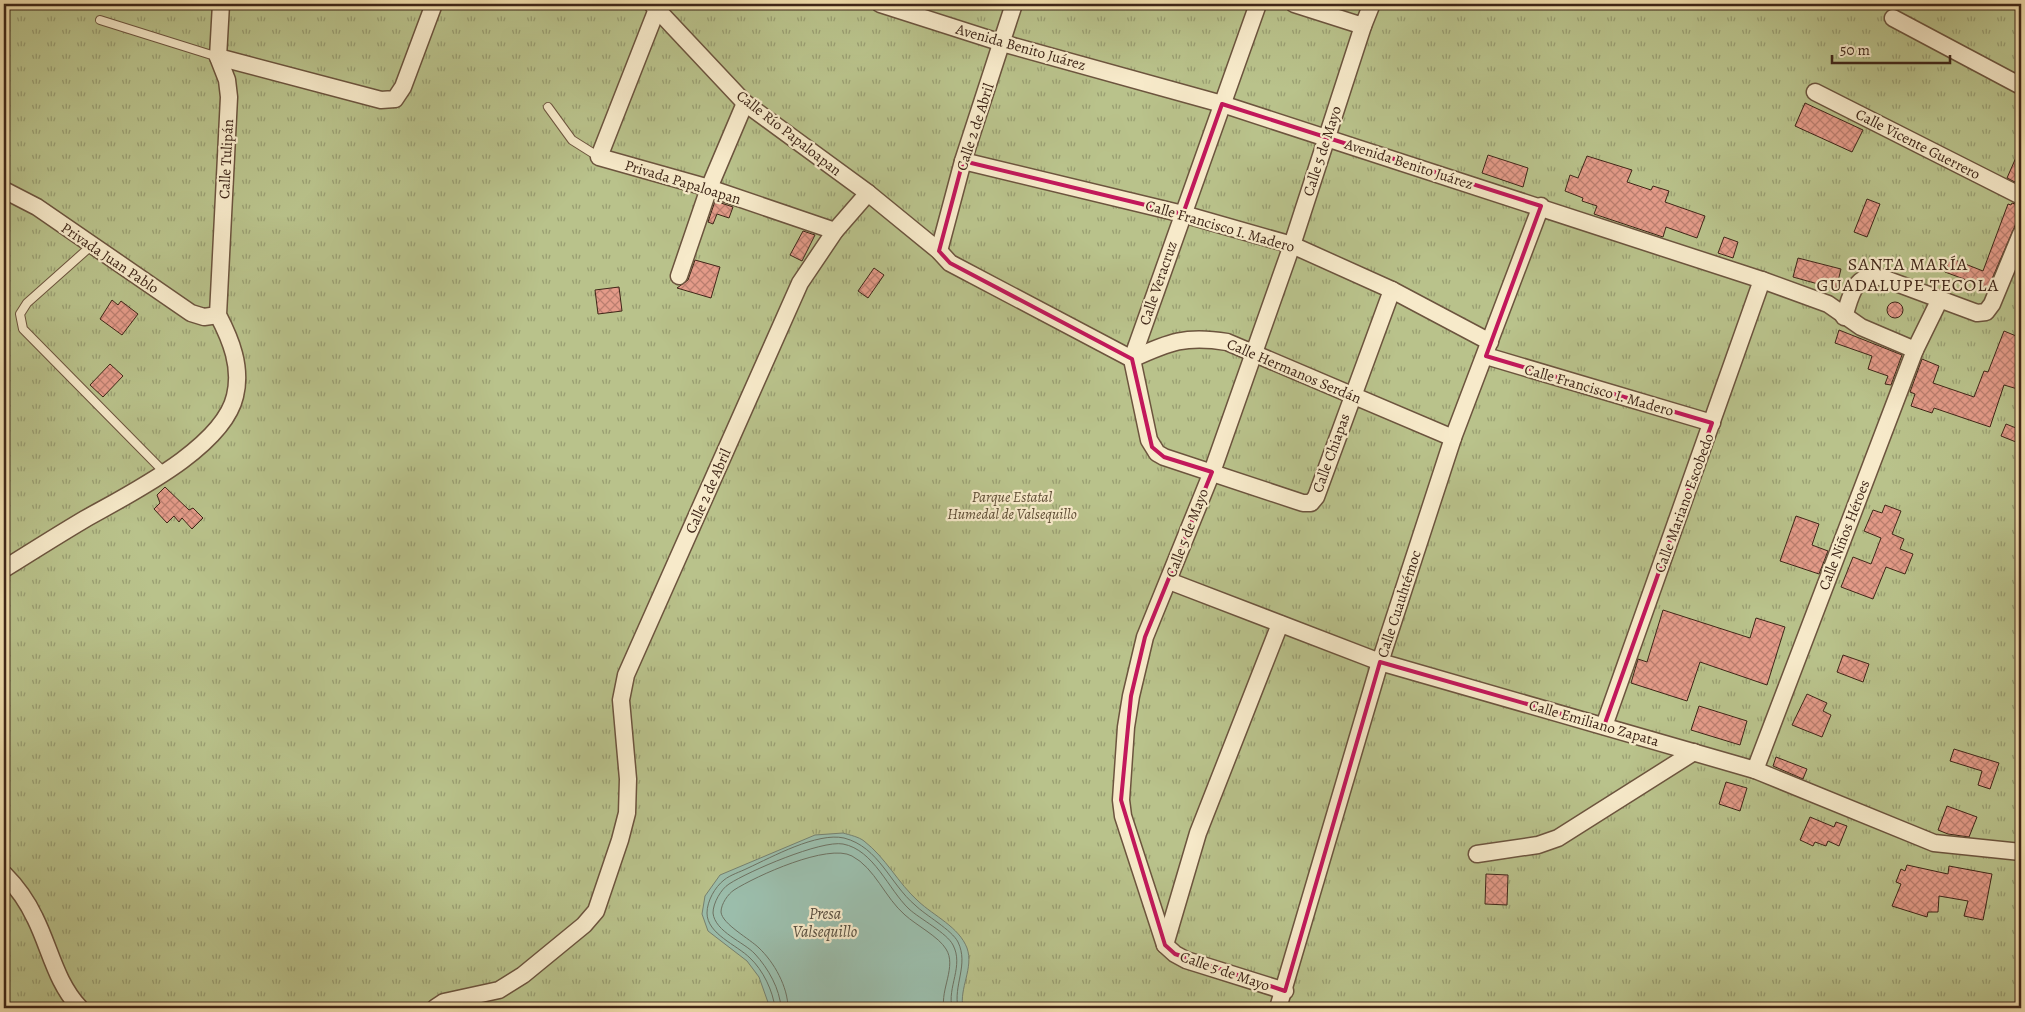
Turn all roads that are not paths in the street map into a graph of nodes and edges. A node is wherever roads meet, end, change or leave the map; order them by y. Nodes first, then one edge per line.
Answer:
1 (222, 4) edge
2 (434, 4) edge
3 (884, 4) edge
4 (1014, 4) edge
5 (1258, 4) edge
6 (1294, 4) edge
7 (655, 6) edge
8 (1371, 6) dead end
9 (1892, 18) dead end
10 (100, 20) dead end
11 (1363, 26) junction
12 (1002, 43) junction
13 (218, 57) junction
14 (2021, 86) edge
15 (1815, 92) dead end
16 (745, 103) junction
17 (1222, 104) junction
18 (548, 107) dead end
19 (1327, 137) junction
20 (599, 157) junction
21 (963, 162) junction
22 (709, 188) junction
23 (4, 190) edge
24 (868, 193) junction
25 (2021, 196) edge
26 (1541, 206) junction
27 (1183, 214) junction
28 (835, 231) junction
29 (2021, 234) edge
30 (1292, 244) junction
31 (91, 246) junction
32 (938, 251) junction
33 (679, 276) dead end
34 (1762, 280) junction
35 (1392, 290) junction
36 (1939, 301) junction
37 (218, 315) junction
38 (1844, 316) junction
39 (1488, 349) junction
40 (1915, 350) junction
41 (1252, 352) junction
42 (1132, 359) junction
43 (1352, 396) junction
44 (1712, 423) junction
45 (1453, 438) junction
46 (1212, 472) junction
47 (165, 473) junction
48 (4, 569) edge
49 (1169, 581) junction
50 (1280, 624) junction
51 (1380, 662) junction
52 (1604, 726) junction
53 (1694, 752) junction
54 (1754, 770) junction
55 (2021, 852) edge
56 (1477, 854) dead end
57 (4, 874) edge
58 (1165, 944) junction
59 (1285, 991) junction
60 (80, 1008) edge
61 (435, 1008) edge
62 (1278, 1008) edge

1 - 13 street, Calle Tulipán
2 - 13 street
3 - 12 street, Avenida Benito Juárez
4 - 12 street, Calle 2 de Abril
5 - 17 street, Calle Veracruz
6 - 11 street
7 - 16 street, Calle Río Papaloapan
7 - 20 street
8 - 11 street, Calle 5 de Mayo
9 - 14 street
10 - 13 lane
11 - 19 street, Calle 5 de Mayo
12 - 17 street, Avenida Benito Juárez
12 - 21 street, Calle 2 de Abril
13 - 37 street, Calle Tulipán
15 - 25 street, Calle Vicente Guerrero
16 - 22 street
16 - 24 street, Calle Río Papaloapan
17 - 19 street, Avenida Benito Juárez
17 - 27 street, Calle Veracruz
18 - 20 lane, Privada Papaloapan
19 - 26 street, Avenida Benito Juárez
19 - 30 street, Calle 5 de Mayo
20 - 22 street, Privada Papaloapan
21 - 27 street, Calle Francisco I. Madero
21 - 32 street, Calle 2 de Abril
22 - 28 street, Privada Papaloapan
22 - 33 street
23 - 31 street, Privada Juan Pablo
24 - 28 street, Calle 2 de Abril
24 - 32 street, Calle Río Papaloapan
26 - 34 street, Avenida Benito Juárez
26 - 39 street, Calle Cuauhtémoc
27 - 30 street, Calle Francisco I. Madero
27 - 42 street, Calle Veracruz
28 - 61 street, Calle 2 de Abril
29 - 36 street
30 - 35 street, Calle Francisco I. Madero
30 - 41 street, Calle 5 de Mayo
31 - 37 street, Privada Juan Pablo
31 - 47 lane
32 - 42 street, Calle Río Papaloapan
34 - 38 street, Avenida Benito Juárez
34 - 44 street, Calle Mariano Escobedo
35 - 39 street, Calle Francisco I. Madero
35 - 43 street, Calle Chiapas
36 - 38 street
36 - 40 street, Calle Niños Héroes
37 - 47 street
38 - 40 street, Avenida Benito Juárez
39 - 44 street, Calle Francisco I. Madero
39 - 45 street, Calle Cuauhtémoc
40 - 54 street, Calle Niños Héroes
41 - 42 street, Calle Hermanos Serdán
41 - 43 street, Calle Hermanos Serdán
41 - 46 street, Calle 5 de Mayo
42 - 46 street
43 - 45 street, Calle Hermanos Serdán
43 - 46 street, Calle Chiapas
44 - 52 street, Calle Mariano Escobedo
45 - 51 street, Calle Cuauhtémoc
46 - 49 street, Calle 5 de Mayo
47 - 48 street
49 - 50 street, Calle Emiliano Zapata
49 - 58 street, Calle 5 de Mayo
50 - 51 street, Calle Emiliano Zapata
50 - 58 street
51 - 52 street, Calle Emiliano Zapata
51 - 59 street, Calle Cuauhtémoc
52 - 53 street, Calle Emiliano Zapata
53 - 54 street, Calle Emiliano Zapata
53 - 56 street
54 - 55 street, Calle Emiliano Zapata
57 - 60 street
58 - 59 street, Calle 5 de Mayo
59 - 62 street, Calle Cuauhtémoc

